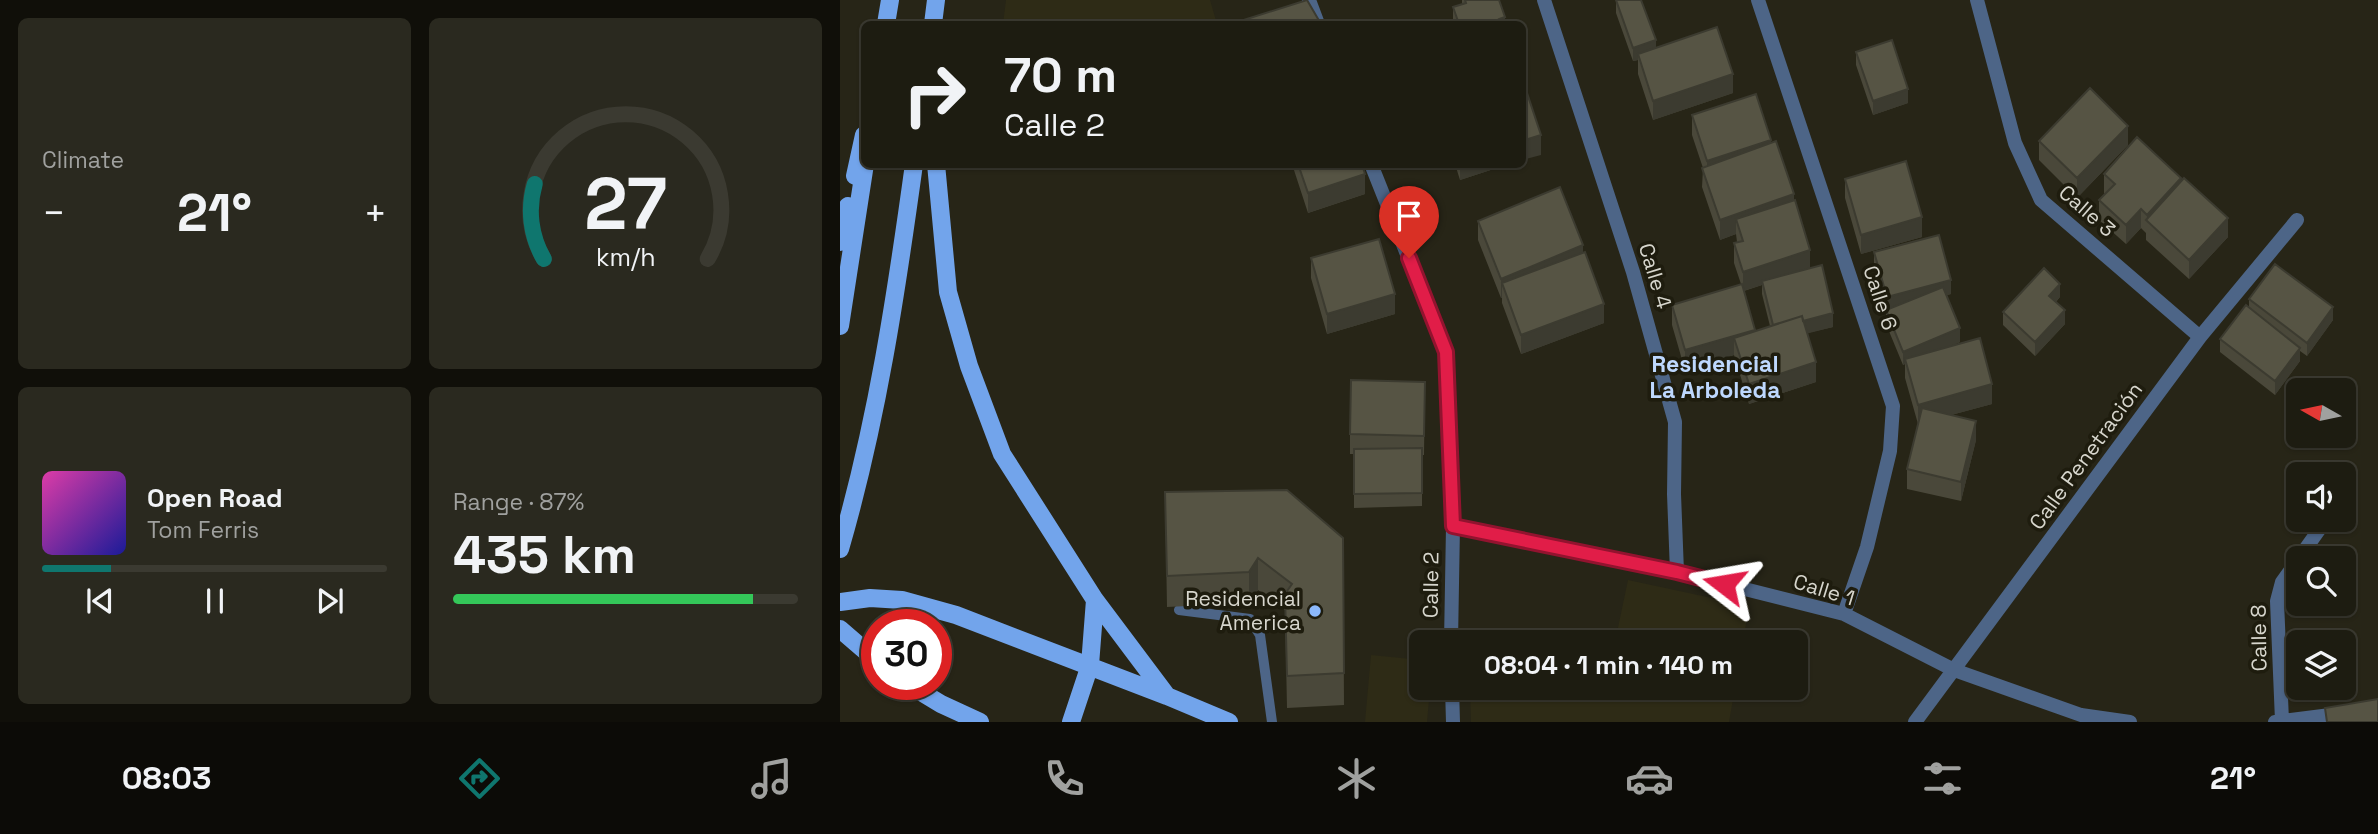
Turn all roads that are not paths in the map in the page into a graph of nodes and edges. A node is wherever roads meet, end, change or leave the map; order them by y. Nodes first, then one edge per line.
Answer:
1 (890, 0) edge
2 (936, 0) edge
3 (1309, 0) edge
4 (1544, 0) edge
5 (1758, 0) edge
6 (1977, 0) edge
7 (886, 21) edge
8 (933, 21) edge
9 (1317, 21) edge
10 (861, 148) edge
11 (864, 168) edge
12 (913, 168) edge
13 (936, 168) edge
14 (1373, 168) edge
15 (2297, 220) dead end
16 (840, 242) edge
17 (840, 326) edge
18 (2200, 337) junction
19 (1453, 526) junction
20 (840, 549) edge
21 (1677, 572) junction
22 (2286, 576) edge
23 (1095, 600) junction
24 (840, 602) edge
25 (1179, 610) dead end
26 (1843, 614) junction
27 (840, 629) edge
28 (1451, 630) edge
29 (861, 647) edge
30 (1090, 665) junction
31 (1954, 670) junction
32 (1167, 696) junction
33 (934, 700) edge
34 (1452, 700) edge
35 (2378, 709) edge
36 (980, 722) edge
37 (1071, 722) edge
38 (1229, 722) edge
39 (1272, 722) edge
40 (1453, 722) edge
41 (1914, 722) edge
42 (2130, 722) edge
43 (2274, 722) edge
44 (2282, 722) edge

1 - 7 main road
2 - 8 main road
3 - 9 street
4 - 21 street, Calle 4
5 - 26 street, Calle 6
6 - 18 street, Calle 3
10 - 16 main road
11 - 17 main road
12 - 20 main road
13 - 23 main road
14 - 19 street, Calle 2
15 - 18 street, Calle Penetración
18 - 31 street, Calle Penetración
19 - 21 street, Calle 1
19 - 28 street, Calle 2
21 - 26 street, Calle 1
22 - 44 street, Calle 8
23 - 30 main road
23 - 32 main road
24 - 30 main road
25 - 39 lane
26 - 31 street, Calle 1
27 - 29 main road
30 - 32 main road
30 - 37 main road
31 - 41 street, Calle Penetración
31 - 42 street, Calle 1
32 - 38 main road
33 - 36 main road
34 - 40 street
35 - 44 street
43 - 44 street

